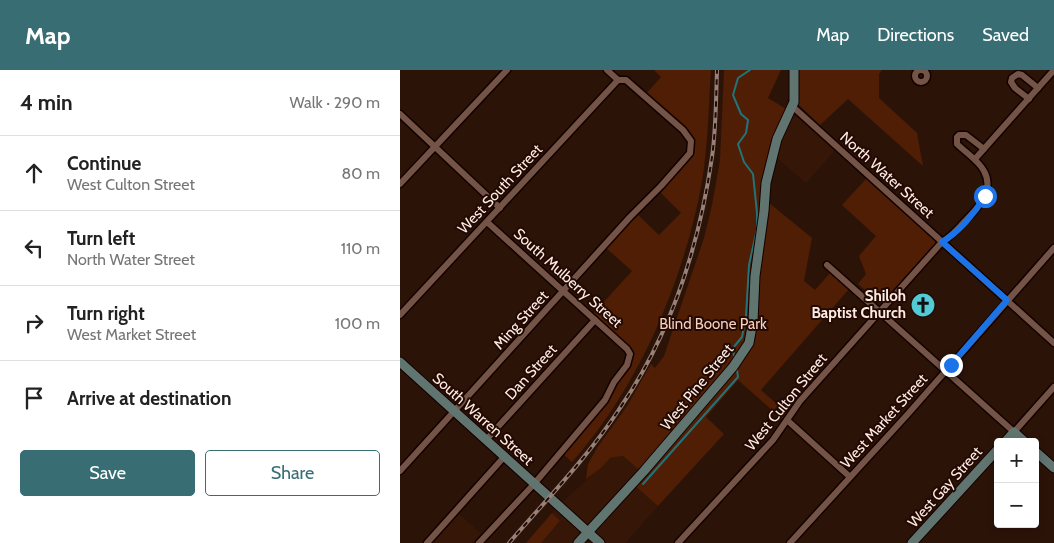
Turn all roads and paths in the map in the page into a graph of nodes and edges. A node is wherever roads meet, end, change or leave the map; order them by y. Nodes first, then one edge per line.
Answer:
1 (507, 70) edge
2 (607, 70) edge
3 (794, 70) edge
4 (1054, 70) edge
5 (618, 80) junction
6 (1038, 88) junction
7 (1029, 99) junction
8 (792, 106) junction
9 (400, 114) edge
10 (434, 147) junction
11 (984, 149) junction
12 (975, 159) junction
13 (400, 184) edge
14 (500, 208) junction
15 (487, 222) junction
16 (942, 242) junction
17 (1054, 248) edge
18 (827, 265) dead end
19 (563, 291) junction
20 (1007, 300) junction
21 (880, 311) junction
22 (400, 315) edge
23 (595, 320) junction
24 (1054, 343) edge
25 (400, 362) edge
26 (947, 370) junction
27 (1054, 387) edge
28 (454, 412) junction
29 (787, 420) junction
30 (1014, 432) junction
31 (1009, 438) edge
32 (1021, 438) edge
33 (486, 440) junction
34 (994, 453) edge
35 (1039, 455) edge
36 (504, 457) junction
37 (1054, 468) edge
38 (400, 471) edge
39 (850, 477) junction
40 (534, 484) junction
41 (588, 532) junction
42 (427, 543) edge
43 (479, 543) edge
44 (578, 543) edge
45 (600, 543) edge
46 (678, 543) edge
47 (790, 543) edge
48 (912, 543) edge

1 - 10 street
2 - 5 street
3 - 8 street, West Pine Street
4 - 6 street
5 - 14 street, West South Street
5 - 19 street, Ming Street
6 - 7 street
6 - 7 street
7 - 11 street
8 - 16 street, North Water Street
8 - 41 street, West Pine Street
9 - 10 street
10 - 13 street
10 - 14 street
11 - 12 street
11 - 12 street, West Culton Street
12 - 16 street, West Culton Street
14 - 15 street, West South Street
15 - 19 street, South Mulberry Street
15 - 22 street, West South Street
16 - 20 street, North Water Street
16 - 21 street, West Culton Street
17 - 20 street, West Market Street
18 - 21 street
19 - 23 street, South Mulberry Street
19 - 28 street, Ming Street
20 - 24 street, North Water Street
20 - 26 street, West Market Street
21 - 26 street
21 - 29 street, West Culton Street
23 - 33 street, Dan Street
23 - 40 street, South Mulberry Street
25 - 28 street, South Warren Street
26 - 30 street
26 - 39 street, West Market Street
27 - 30 street
28 - 33 street, South Warren Street
28 - 38 street, Ming Street
29 - 39 street
29 - 46 street, West Culton Street
30 - 31 street
30 - 32 street
33 - 36 street, South Warren Street
34 - 48 street, West Gay Street
35 - 37 street
36 - 40 street, South Warren Street
36 - 42 street
39 - 47 street, West Market Street
40 - 41 street, South Warren Street
40 - 43 street
41 - 44 street, West Pine Street
41 - 45 street, South Warren Street

